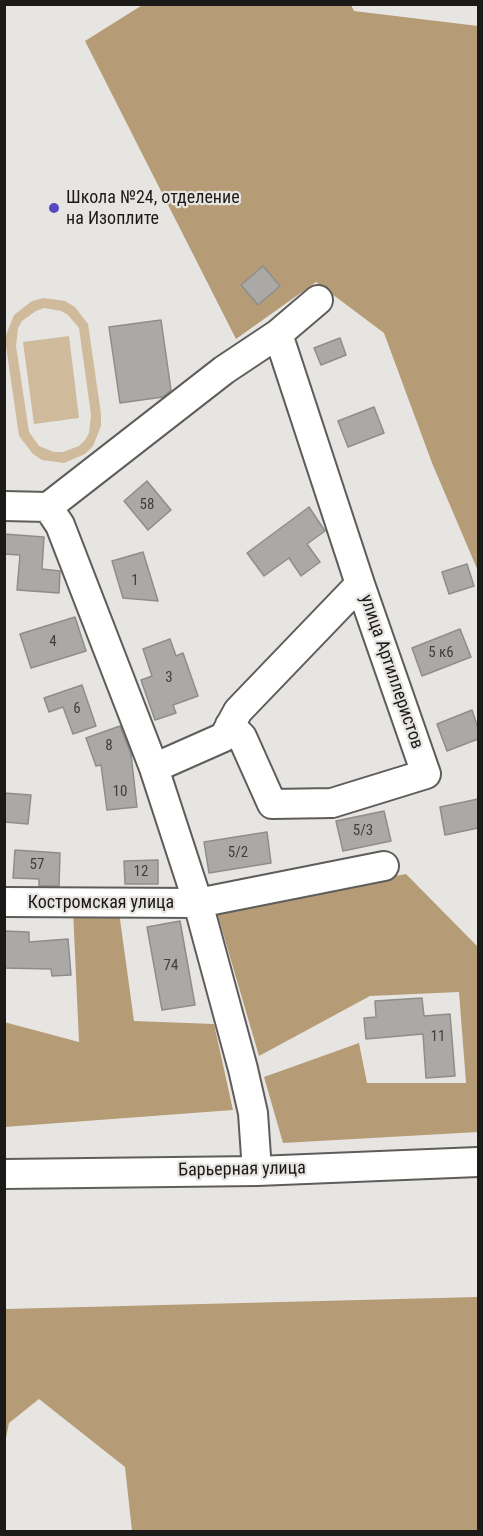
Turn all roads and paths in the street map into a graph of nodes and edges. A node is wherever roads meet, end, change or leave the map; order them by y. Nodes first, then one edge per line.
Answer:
1 (318, 300) dead end
2 (278, 334) junction
3 (4, 506) edge
4 (48, 507) junction
5 (360, 584) junction
6 (230, 725) junction
7 (154, 768) junction
8 (384, 866) dead end
9 (4, 902) edge
10 (198, 903) junction
11 (478, 1162) edge
12 (257, 1171) junction
13 (4, 1174) edge

1 - 2 street
2 - 4 street
2 - 5 street, улица Артиллеристов
3 - 4 street
4 - 7 street
5 - 6 street
5 - 6 street, улица Артиллеристов
6 - 7 street
7 - 10 street
8 - 10 street, Костромская улица
9 - 10 street, Костромская улица
10 - 12 street
11 - 12 street, Барьерная улица
12 - 13 street, Барьерная улица

